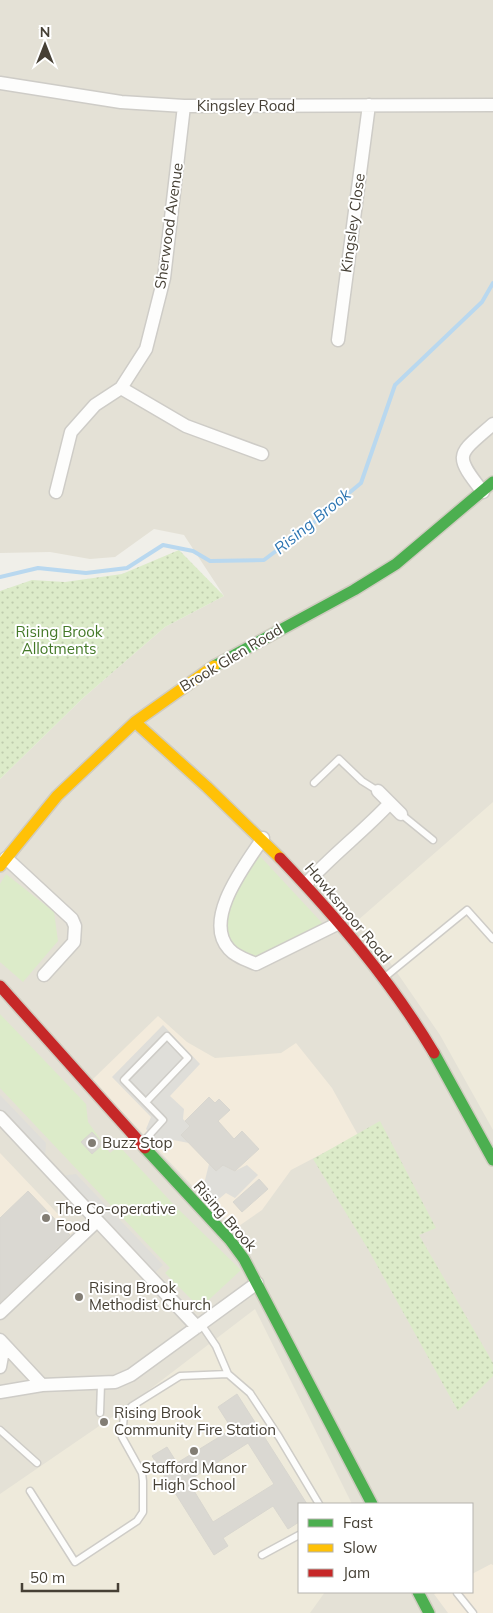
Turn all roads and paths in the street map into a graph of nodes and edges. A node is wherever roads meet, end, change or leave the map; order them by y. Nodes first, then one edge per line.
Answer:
1 (0, 83) edge
2 (369, 105) junction
3 (493, 105) edge
4 (184, 106) junction
5 (338, 340) dead end
6 (122, 388) junction
7 (493, 424) edge
8 (262, 454) dead end
9 (493, 482) edge
10 (56, 492) dead end
11 (483, 492) junction
12 (135, 722) junction
13 (314, 784) dead end
14 (378, 791) joint
15 (390, 803) junction
16 (401, 814) joint
17 (263, 838) junction
18 (433, 840) dead end
19 (3, 862) edge
20 (306, 884) junction
21 (339, 923) junction
22 (493, 939) edge
23 (44, 974) dead end
24 (384, 978) junction
25 (0, 986) edge
26 (146, 1102) junction
27 (0, 1116) edge
28 (141, 1144) junction
29 (493, 1160) edge
30 (97, 1220) junction
31 (257, 1283) junction
32 (0, 1313) edge
33 (199, 1326) junction
34 (2, 1343) edge
35 (0, 1367) edge
36 (228, 1374) junction
37 (101, 1384) junction
38 (42, 1385) junction
39 (0, 1392) edge
40 (100, 1413) dead end
41 (0, 1430) edge
42 (37, 1463) dead end
43 (30, 1492) dead end
44 (318, 1503) edge
45 (371, 1503) edge
46 (298, 1537) edge
47 (262, 1556) dead end
48 (419, 1593) edge
49 (457, 1593) dead end
50 (429, 1613) edge
51 (473, 1613) edge

1 - 4 street, Kingsley Road
2 - 3 street, Kingsley Road
2 - 4 street, Kingsley Road
2 - 5 street, Kingsley Close
4 - 6 street, Sherwood Avenue
6 - 8 street
6 - 10 street, Sherwood Avenue
7 - 11 street
9 - 11 main road, Brook Glen Road
11 - 12 main road, Brook Glen Road
12 - 17 main road, Hawksmoor Road
12 - 19 main road, Brook Glen Road
13 - 14 lane
14 - 15 street
15 - 16 street
15 - 20 street
16 - 18 lane
17 - 20 main road, Hawksmoor Road
17 - 21 street
19 - 23 street, Brook Glen Road
20 - 21 main road, Hawksmoor Road
21 - 24 main road, Hawksmoor Road
22 - 24 lane
24 - 29 main road, Hawksmoor Road
25 - 28 main road, Rising Brook
26 - 26 lane
26 - 28 lane
27 - 30 street
28 - 31 main road, Rising Brook
30 - 32 street
30 - 33 street
31 - 33 street
31 - 45 main road, Rising Brook
33 - 36 lane
33 - 37 street
34 - 35 street
34 - 38 street
36 - 43 lane
36 - 44 lane
37 - 38 street
37 - 40 lane
38 - 39 street
41 - 42 lane
46 - 47 lane
48 - 50 main road
49 - 51 lane

